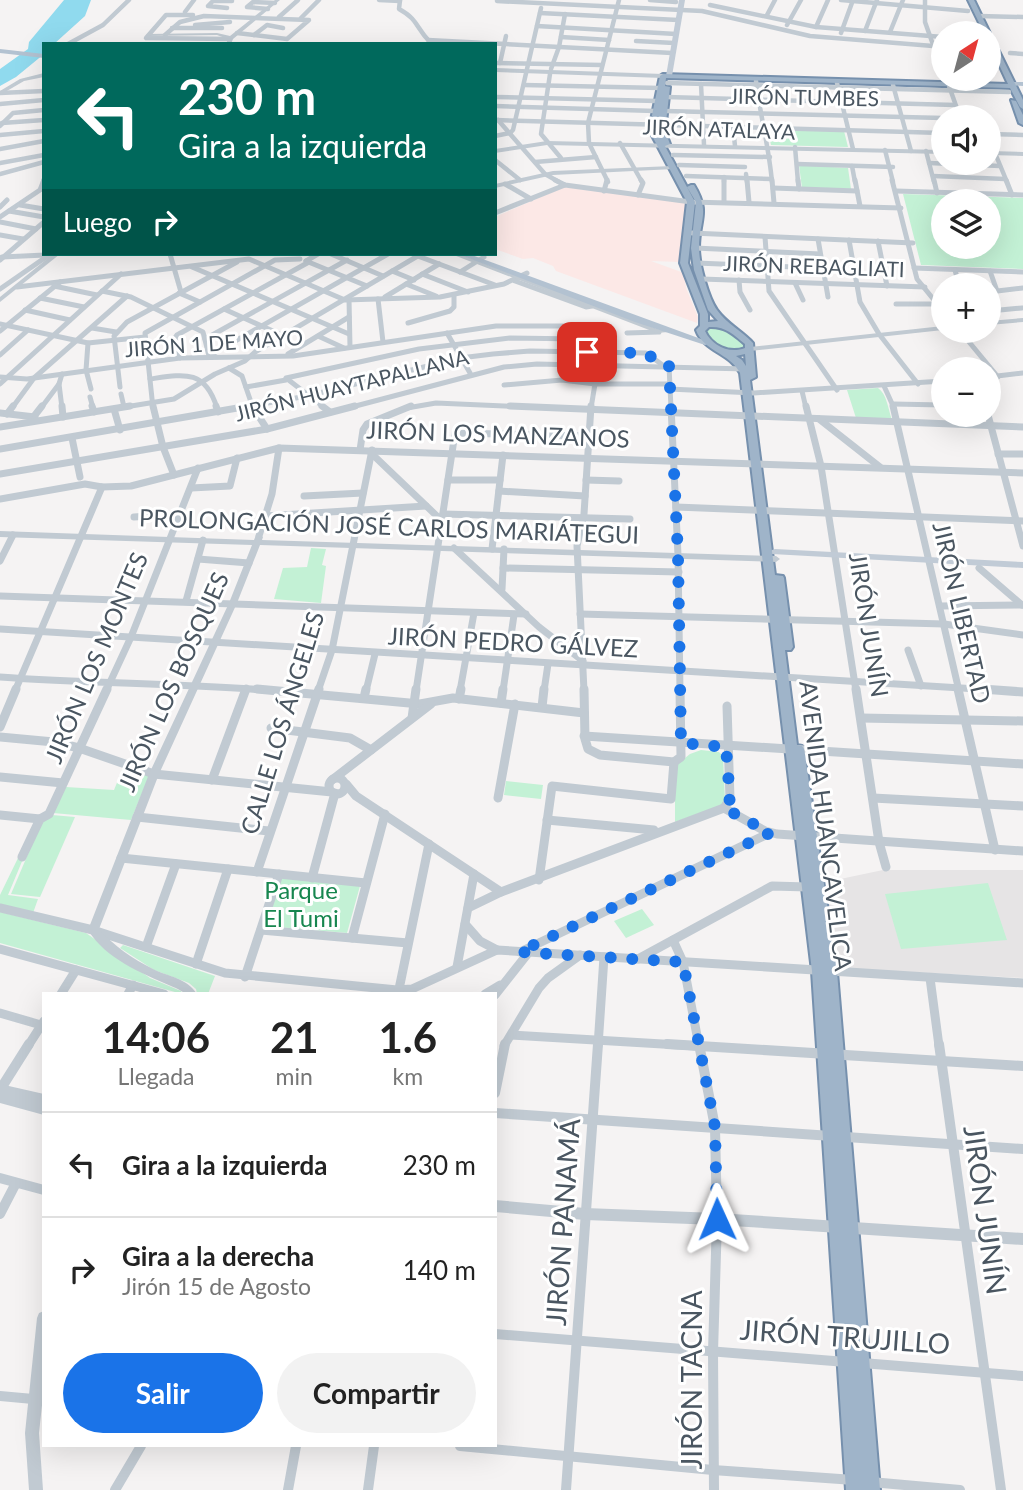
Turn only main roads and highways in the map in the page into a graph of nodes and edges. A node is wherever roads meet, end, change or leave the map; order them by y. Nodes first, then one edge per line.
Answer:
1 (963, 0) edge
2 (971, 0) edge
3 (678, 1) edge
4 (979, 16) joint
5 (973, 21) edge
6 (981, 21) edge
7 (0, 51) edge
8 (42, 56) edge
9 (1001, 74) edge
10 (666, 79) junction
11 (1001, 80) edge
12 (1023, 85) edge
13 (1005, 86) junction
14 (1023, 107) edge
15 (1023, 123) edge
16 (657, 125) junction
17 (662, 144) junction
18 (675, 166) junction
19 (695, 202) junction
20 (693, 233) junction
21 (478, 258) edge
22 (521, 277) junction
23 (701, 285) junction
24 (727, 326) junction
25 (703, 327) junction
26 (749, 347) junction
27 (718, 348) junction
28 (746, 369) junction
29 (771, 555) junction
30 (930, 563) junction
31 (1023, 567) edge
32 (808, 837) junction
33 (825, 971) junction
34 (863, 1485) edge

1 - 5 highway
2 - 4 highway
3 - 10 main road
4 - 6 highway
7 - 8 main road
9 - 13 highway
10 - 13 highway
10 - 16 highway
10 - 16 highway
11 - 13 highway
12 - 13 main road
13 - 14 highway
13 - 15 highway
16 - 17 highway
17 - 18 highway
17 - 18 highway
18 - 19 highway
18 - 19 highway
19 - 20 highway
20 - 23 highway
20 - 23 highway
21 - 22 main road
22 - 25 main road
22 - 27 main road
23 - 24 highway
23 - 25 highway
24 - 25 highway
24 - 26 highway
25 - 27 highway
26 - 27 highway
26 - 28 highway, AVENIDA HUANCAVELICA
27 - 28 highway
28 - 29 highway, AVENIDA HUANCAVELICA
29 - 30 main road
29 - 32 highway, AVENIDA HUANCAVELICA
30 - 31 main road
30 - 31 main road
32 - 33 highway, AVENIDA HUANCAVELICA
32 - 33 highway, AVENIDA HUANCAVELICA
33 - 34 highway, AVENIDA HUANCAVELICA

